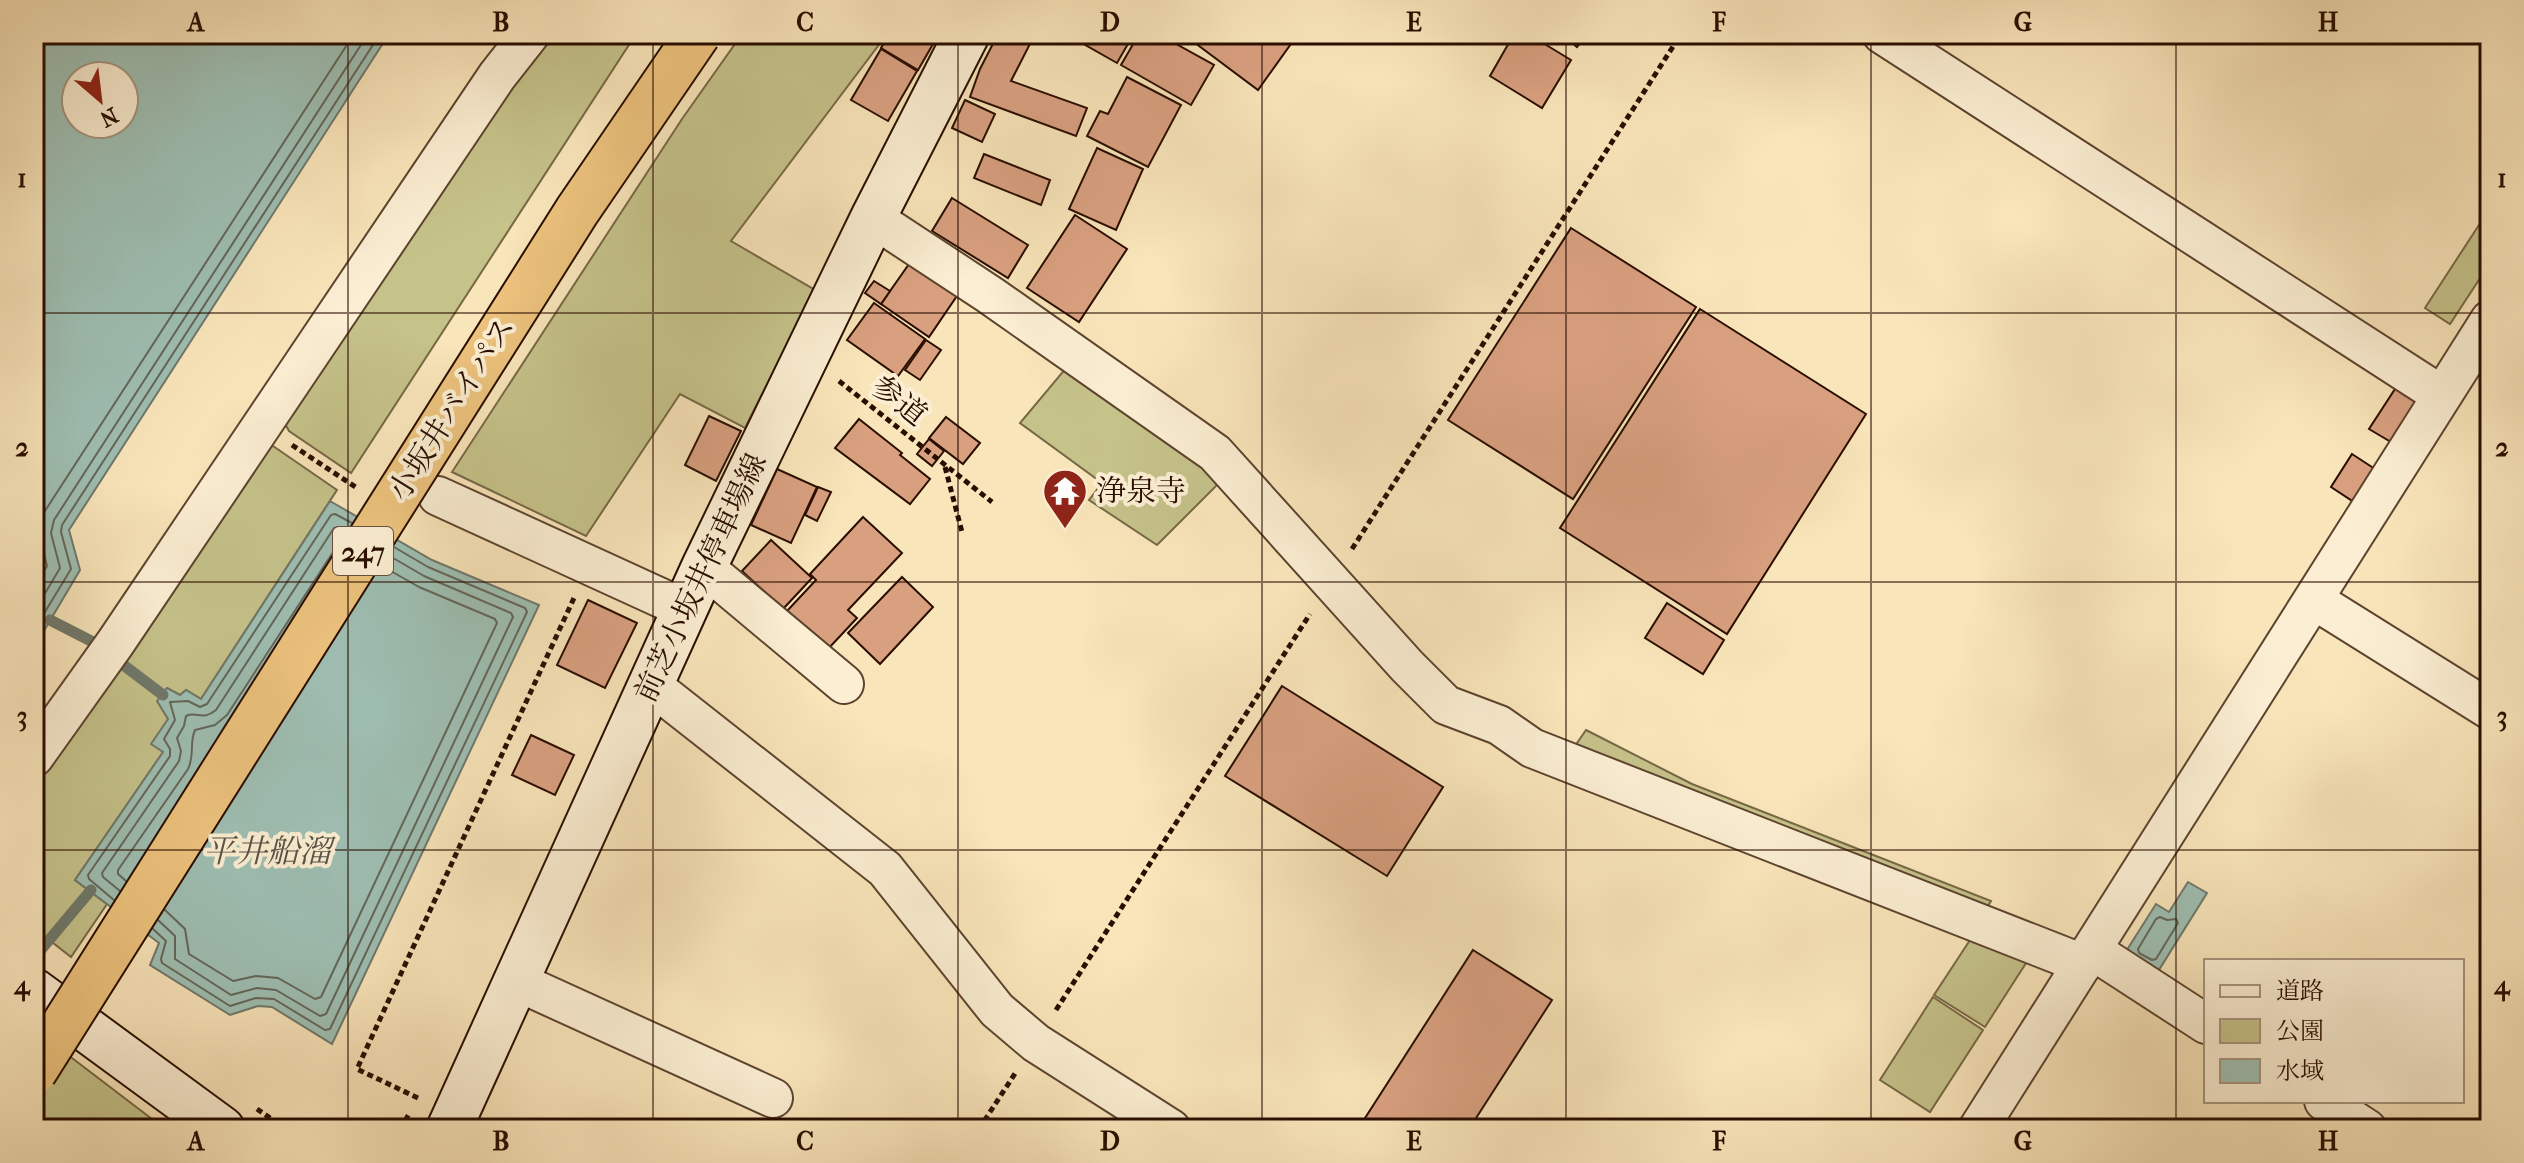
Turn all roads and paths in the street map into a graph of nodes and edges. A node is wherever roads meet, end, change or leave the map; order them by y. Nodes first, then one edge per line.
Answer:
1 (530, 34) edge
2 (698, 34) edge
3 (967, 34) edge
4 (1882, 34) edge
5 (873, 218) junction
6 (2490, 320) edge
7 (827, 372) dead end
8 (2441, 395) junction
9 (262, 426) junction
10 (944, 465) junction
11 (364, 493) dead end
12 (438, 496) dead end
13 (992, 502) dead end
14 (962, 532) dead end
15 (590, 564) junction
16 (704, 567) junction
17 (2314, 600) junction
18 (685, 609) junction
19 (844, 684) dead end
20 (651, 685) junction
21 (2490, 710) edge
22 (34, 757) edge
23 (2087, 957) junction
24 (516, 981) junction
25 (34, 991) edge
26 (2204, 1023) edge
27 (34, 1072) edge
28 (773, 1098) dead end
29 (2327, 1103) edge
30 (452, 1123) edge
31 (222, 1129) edge
32 (1171, 1129) edge
33 (1978, 1129) edge
34 (2367, 1129) edge

1 - 9 street
2 - 27 highway, 小坂井バイパス / 247, bridge
3 - 5 main road, 前芝小坂井停車場線
4 - 8 street
5 - 16 main road, 前芝小坂井停車場線
5 - 23 street
6 - 8 street
7 - 10 path, 参道
8 - 17 street
9 - 11 path
9 - 22 street
10 - 13 path, 参道
10 - 14 path
12 - 15 street
15 - 18 street
15 - 30 path
16 - 18 main road, 前芝小坂井停車場線
16 - 19 street
17 - 21 street
17 - 23 street
18 - 20 main road, 前芝小坂井停車場線
20 - 24 main road, 前芝小坂井停車場線
20 - 32 street
23 - 26 street
23 - 33 street
24 - 28 street
24 - 30 main road, 前芝小坂井停車場線
25 - 31 main road
29 - 34 street

